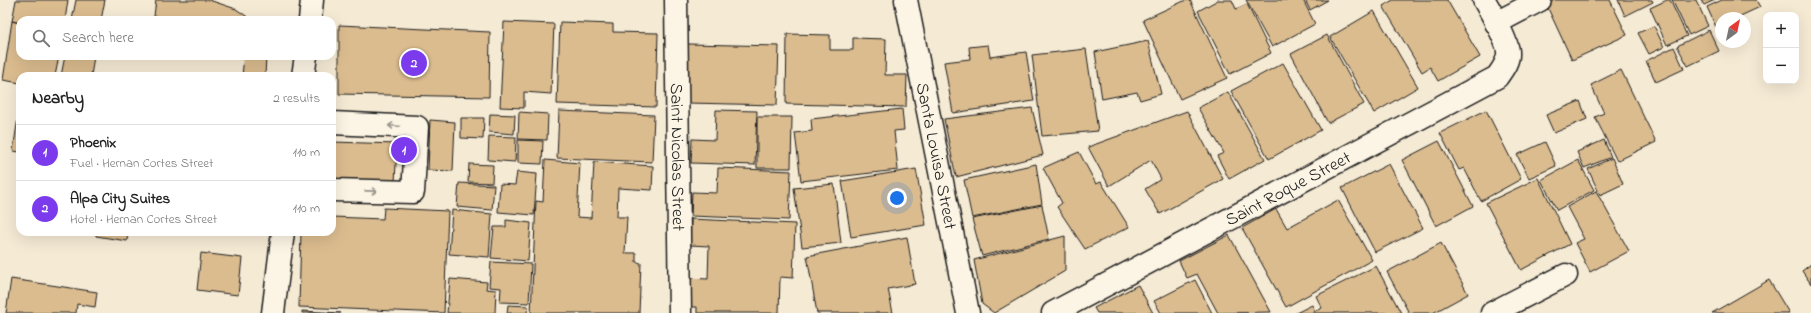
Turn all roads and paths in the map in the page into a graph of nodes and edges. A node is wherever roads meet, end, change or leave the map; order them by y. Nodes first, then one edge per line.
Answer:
1 (312, 0) edge
2 (676, 0) edge
3 (906, 0) edge
4 (1484, 0) edge
5 (1540, 0) edge
6 (310, 16) edge
7 (1496, 23) junction
8 (305, 60) edge
9 (304, 72) edge
10 (336, 123) edge
11 (336, 190) edge
12 (283, 236) edge
13 (1566, 275) dead end
14 (273, 313) edge
15 (680, 313) edge
16 (968, 313) edge
17 (1053, 313) edge
18 (1492, 313) edge

1 - 6 street
2 - 15 street, Saint Nicolas Street
3 - 16 street, Santa Louisa Street
4 - 7 street
5 - 7 street
7 - 17 street, Saint Roque Street
8 - 9 street
11 -> 10 street
12 - 14 street
13 - 18 street

